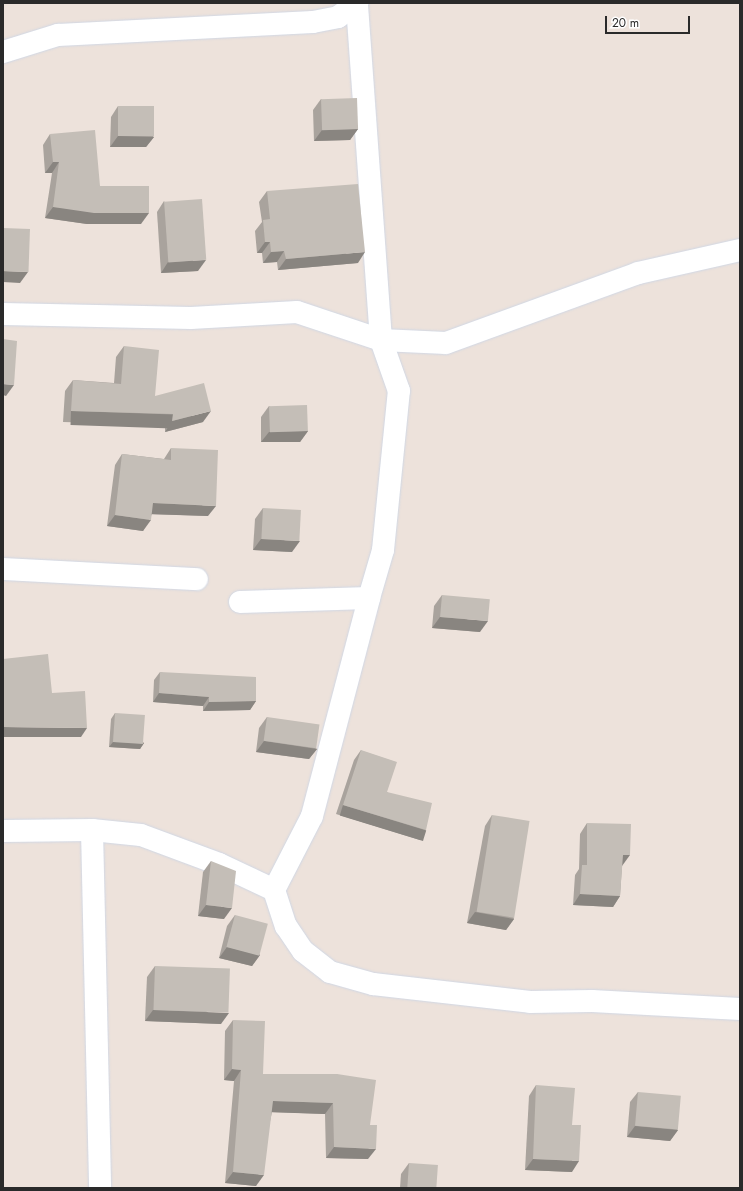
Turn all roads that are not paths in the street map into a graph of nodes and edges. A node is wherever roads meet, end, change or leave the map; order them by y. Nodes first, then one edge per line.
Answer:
1 (3, 52) edge
2 (740, 250) edge
3 (3, 314) edge
4 (381, 340) junction
5 (3, 569) edge
6 (197, 580) dead end
7 (369, 598) junction
8 (240, 602) dead end
9 (92, 830) junction
10 (3, 831) edge
11 (274, 890) junction
12 (740, 1009) edge
13 (100, 1188) edge

1 - 4 street
2 - 4 street
3 - 4 street
4 - 7 street
5 - 6 street
7 - 8 street
7 - 11 street
9 - 10 street
9 - 11 street
9 - 13 street
11 - 12 street

